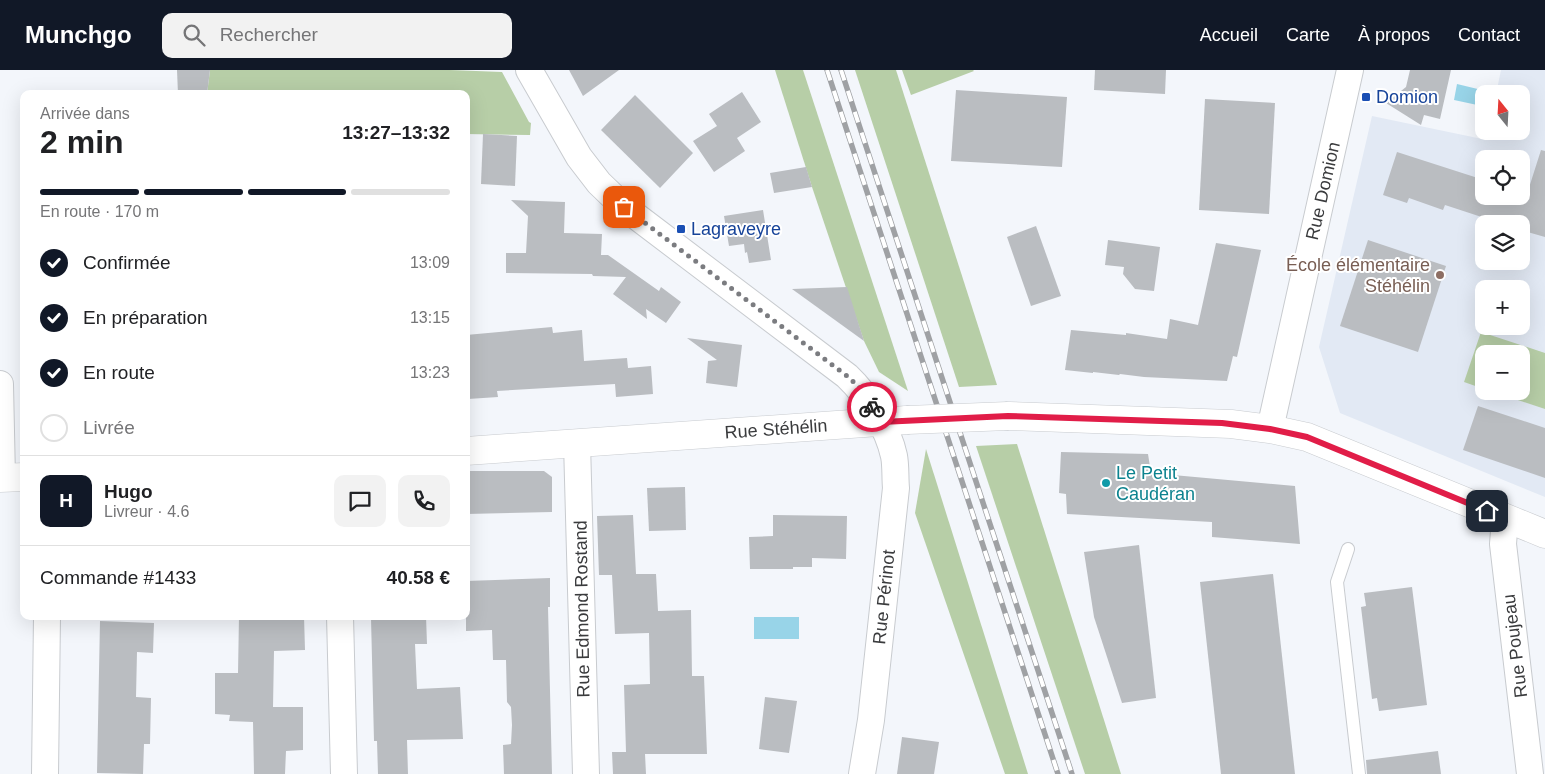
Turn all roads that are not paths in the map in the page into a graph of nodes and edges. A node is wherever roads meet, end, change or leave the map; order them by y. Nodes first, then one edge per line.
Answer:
1 (529, 70) edge
2 (1350, 70) edge
3 (0, 384) edge
4 (894, 421) junction
5 (1270, 429) junction
6 (577, 443) junction
7 (470, 451) edge
8 (9, 478) edge
9 (1505, 518) junction
10 (1545, 534) edge
11 (1348, 549) dead end
12 (47, 620) edge
13 (340, 620) edge
14 (45, 774) edge
15 (344, 774) edge
16 (586, 774) edge
17 (862, 774) edge
18 (1359, 774) edge
19 (1530, 774) edge

1 - 4 street, Rue Périnot
2 - 5 street, Rue Domion
3 - 8 street
4 - 5 street, Rue Stéhélin, bridge
4 - 6 street, Rue Stéhélin
4 - 17 street, Rue Périnot
5 - 9 street, Rue Stéhélin
6 - 7 street, Rue Stéhélin
6 - 16 street, Rue Edmond Rostand
9 - 10 street, Rue Stéhélin
9 - 19 street, Rue Poujeau
11 - 18 lane
12 - 14 street
13 - 15 street

